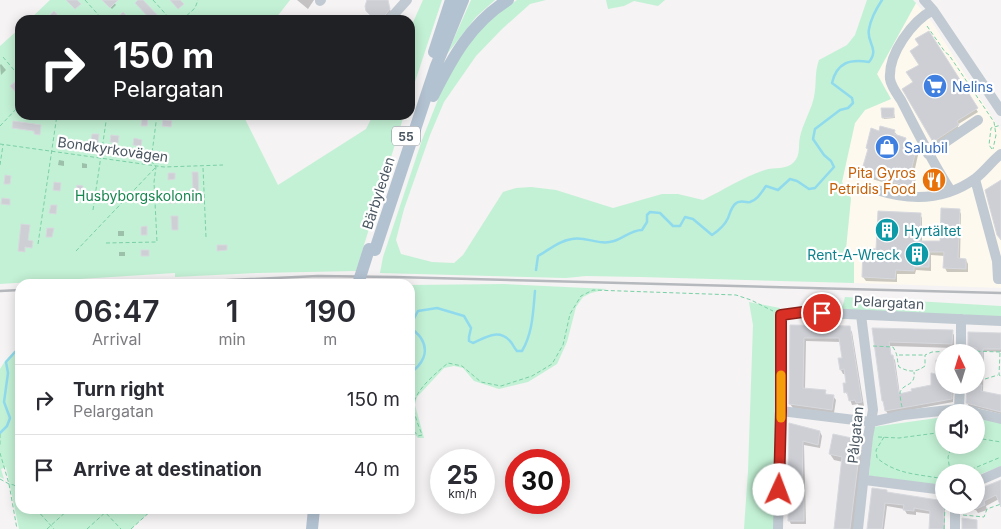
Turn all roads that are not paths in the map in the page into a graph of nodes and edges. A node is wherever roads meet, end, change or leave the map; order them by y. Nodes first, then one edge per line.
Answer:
1 (407, 0) edge
2 (452, 0) edge
3 (463, 0) edge
4 (508, 0) edge
5 (928, 3) edge
6 (394, 15) edge
7 (1001, 110) edge
8 (415, 116) edge
9 (414, 120) edge
10 (978, 120) dead end
11 (418, 122) junction
12 (996, 152) edge
13 (928, 154) junction
14 (1001, 162) edge
15 (988, 167) junction
16 (975, 179) junction
17 (877, 190) dead end
18 (951, 191) junction
19 (372, 250) junction
20 (360, 279) edge
21 (366, 279) edge
22 (1001, 279) edge
23 (861, 315) junction
24 (961, 319) junction
25 (1001, 321) edge
26 (961, 344) edge
27 (781, 411) junction
28 (935, 412) edge
29 (985, 415) edge
30 (1001, 419) edge
31 (871, 422) junction
32 (1001, 471) edge
33 (985, 478) edge
34 (865, 480) junction
35 (935, 489) edge
36 (314, 514) edge
37 (322, 514) edge
38 (957, 514) edge
39 (312, 529) edge
40 (320, 529) edge
41 (778, 529) edge
42 (858, 529) edge
43 (955, 529) edge

1 - 6 street
2 - 8 main road, Bärbyleden / 55
3 - 11 main road, Bärbyleden / 55
4 - 11 main road
5 - 7 street
5 - 13 street
9 - 19 main road, Bärbyleden / 55
10 - 13 street
11 - 19 main road, Bärbyleden / 55
12 - 15 street
13 - 18 street
14 - 15 street
15 - 16 street
16 - 18 street
16 - 22 street
17 - 18 street
19 - 20 main road, Bärbyleden / 55, bridge
19 - 21 main road, Bärbyleden / 55
23 - 24 street, Pelargatan
23 - 27 street, Pelargatan
23 - 31 street, Pålgatan
24 - 25 street, Pelargatan
24 - 26 street
27 - 31 street
27 - 41 street
28 - 31 street
29 - 30 street
31 - 34 street, Pålgatan
32 - 33 street
34 - 35 street
34 - 42 street, Pålgatan
36 - 39 main road
37 - 40 main road
38 - 43 street

